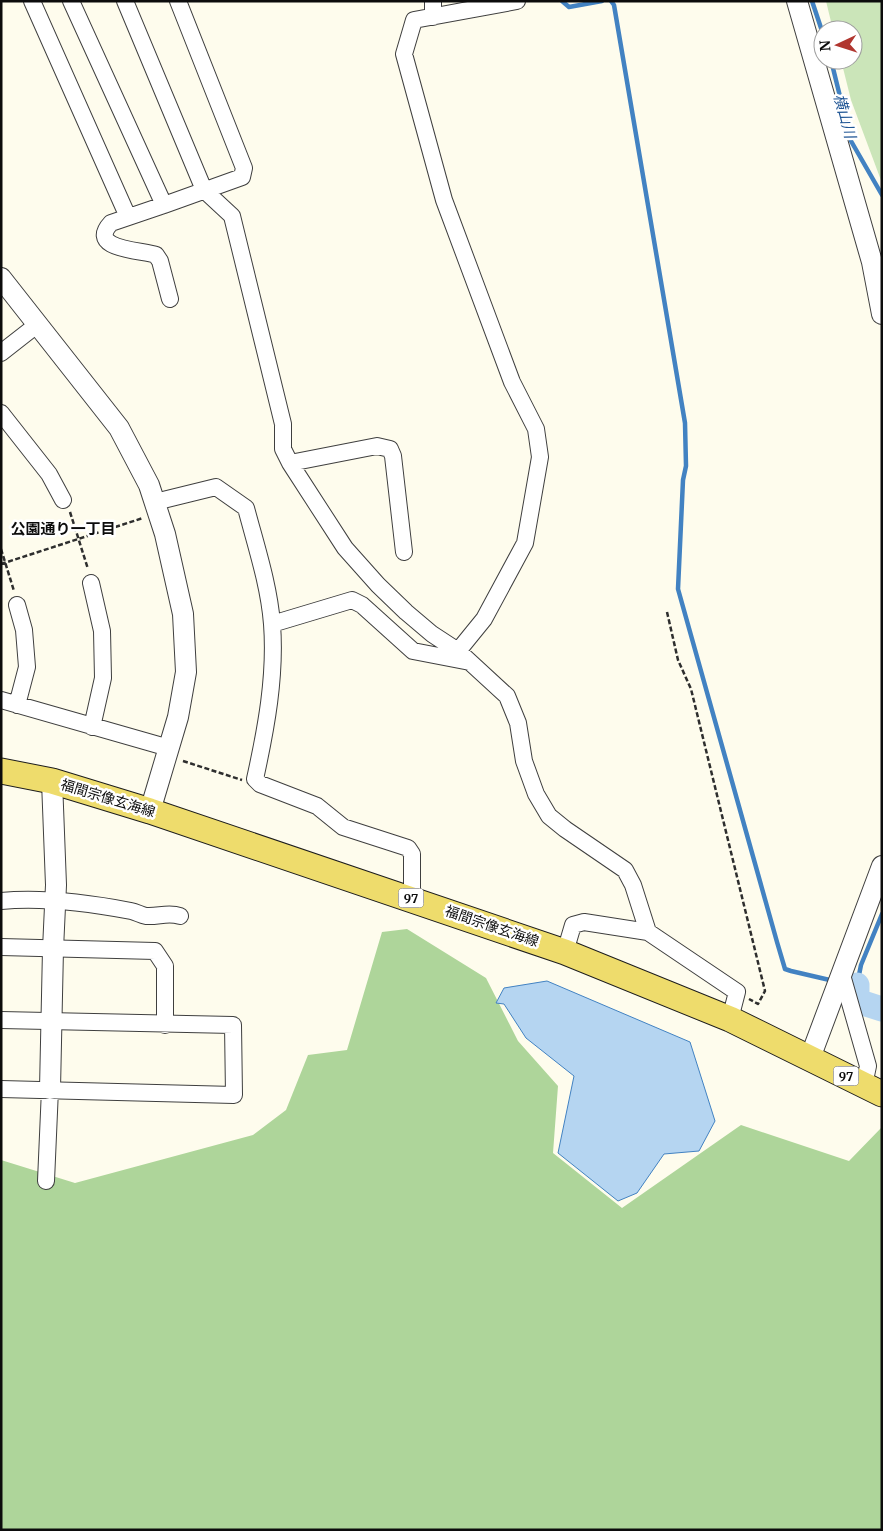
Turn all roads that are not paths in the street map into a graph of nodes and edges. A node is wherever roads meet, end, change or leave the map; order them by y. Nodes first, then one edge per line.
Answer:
1 (32, 1) edge
2 (71, 1) edge
3 (126, 1) edge
4 (178, 1) edge
5 (517, 1) edge
6 (796, 1) edge
7 (433, 9) edge
8 (204, 190) junction
9 (164, 205) junction
10 (128, 217) junction
11 (1, 278) edge
12 (170, 300) dead end
13 (882, 314) edge
14 (38, 324) junction
15 (1, 353) edge
16 (1, 413) edge
17 (290, 463) junction
18 (63, 500) road end
19 (157, 508) junction
20 (404, 552) dead end
21 (91, 583) road end
22 (17, 605) road end
23 (272, 624) junction
24 (458, 650) junction
25 (470, 662) junction
26 (9, 703) edge
27 (92, 726) junction
28 (168, 752) junction
29 (1, 771) edge
30 (52, 781) junction
31 (150, 811) junction
32 (882, 866) edge
33 (412, 898) junction
34 (1, 901) edge
35 (56, 901) junction
36 (180, 916) dead end
37 (648, 932) junction
38 (1, 947) edge
39 (53, 948) junction
40 (565, 952) junction
41 (842, 975) junction
42 (730, 1018) junction
43 (1, 1020) edge
44 (51, 1022) junction
45 (165, 1025) junction
46 (810, 1058) junction
47 (1, 1089) edge
48 (50, 1089) junction
49 (873, 1089) edge
50 (46, 1182) dead end

1 - 10 street
2 - 9 street
3 - 8 street
4 - 8 street
5 - 7 street
6 - 13 street
7 - 24 street
8 - 9 street
8 - 17 street
9 - 10 street
10 - 12 street
11 - 14 street
14 - 15 street
14 - 19 street
16 - 18 street
17 - 20 street
17 - 24 street
19 - 23 street
19 - 28 street
21 - 27 street
22 - 26 street
23 - 25 street
23 - 33 street
24 - 25 street
25 - 37 street
26 - 27 street
27 - 28 street
28 - 31 street
29 - 30 main road, 福間宗像玄海線 / 97
30 - 31 main road, 福間宗像玄海線 / 97
30 - 35 street
31 - 33 main road, 福間宗像玄海線 / 97
32 - 41 street
33 - 40 main road, 福間宗像玄海線 / 97
34 - 35 street
35 - 36 street
35 - 39 street
37 - 40 street
37 - 42 street
38 - 39 street
39 - 44 street
39 - 45 street
40 - 42 main road, 福間宗像玄海線 / 97
41 - 46 street
41 - 49 street
42 - 46 main road, 福間宗像玄海線 / 97
43 - 44 street
44 - 45 street
44 - 48 street
45 - 48 street
46 - 49 main road, 福間宗像玄海線 / 97
47 - 48 street
48 - 50 street

